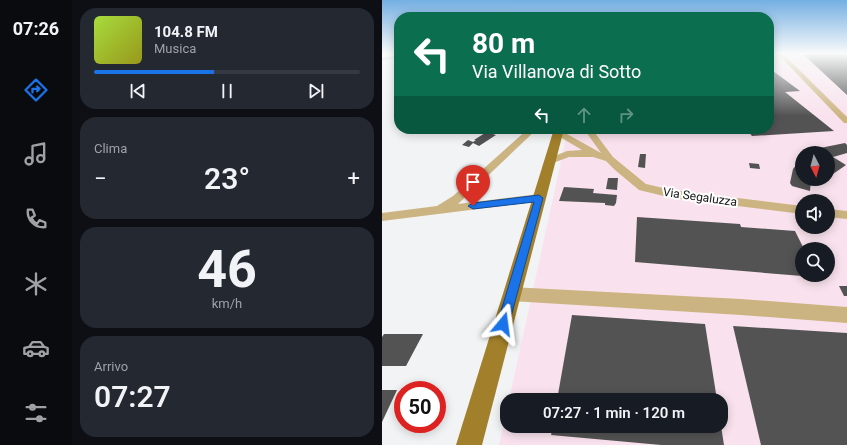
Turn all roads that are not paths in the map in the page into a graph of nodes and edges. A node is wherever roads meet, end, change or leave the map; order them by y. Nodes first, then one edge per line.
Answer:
1 (800, 74) edge
2 (847, 121) edge
3 (528, 134) edge
4 (557, 134) edge
5 (563, 134) edge
6 (592, 134) edge
7 (594, 154) junction
8 (609, 159) junction
9 (550, 161) junction
10 (539, 198) junction
11 (795, 209) edge
12 (439, 210) junction
13 (835, 214) edge
14 (847, 215) edge
15 (382, 217) edge
16 (511, 294) junction
17 (847, 315) edge
18 (469, 445) edge

1 - 2 street
3 - 12 street
4 - 9 main road
5 - 7 street, Via Segaluzza
6 - 8 street, Via Segaluzza
7 - 8 street, Via Segaluzza
7 - 9 street, Via Segaluzza
8 - 11 street, Via Segaluzza
9 - 10 main road
10 - 12 street
10 - 16 main road
12 - 15 street
13 - 14 street
16 - 17 street
16 - 18 main road

